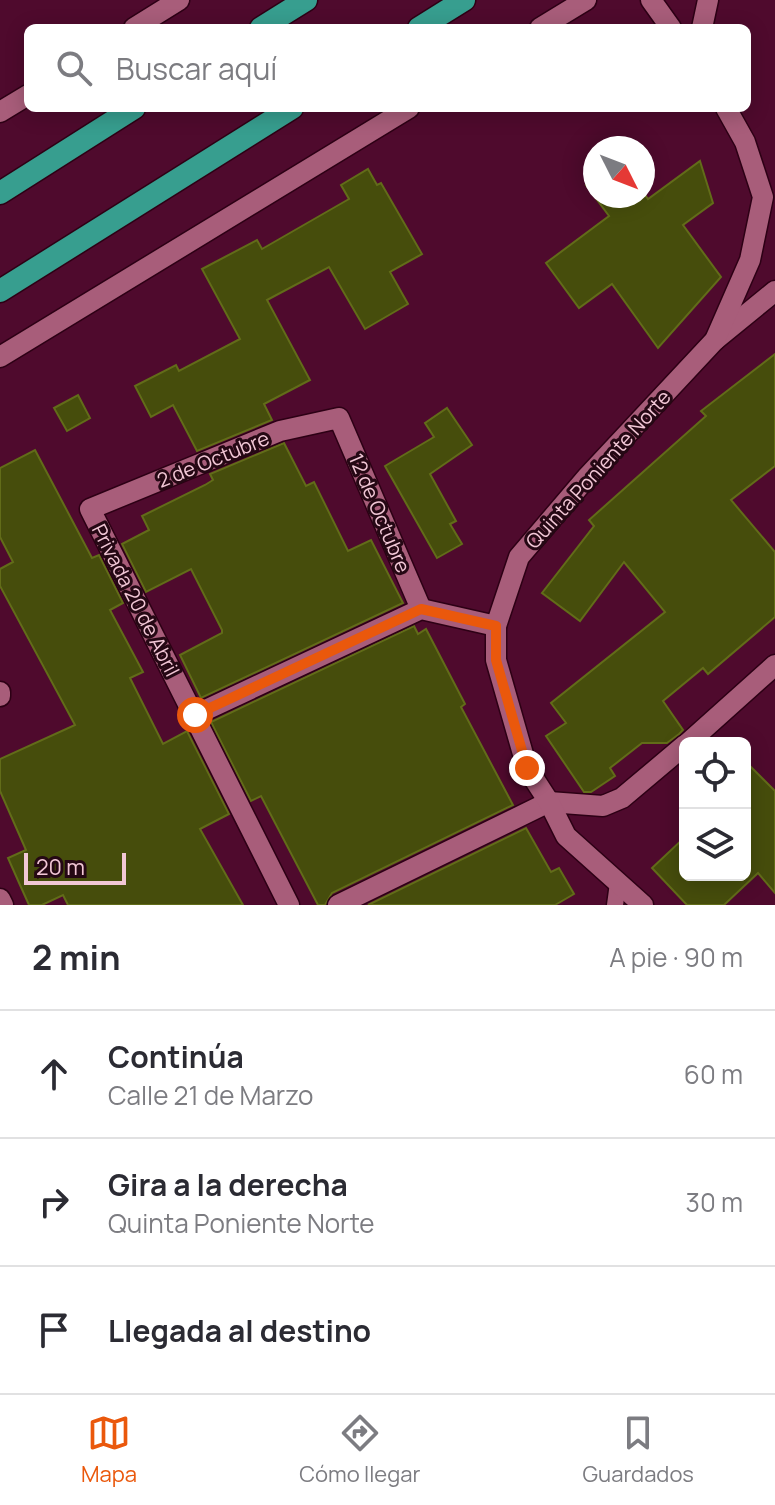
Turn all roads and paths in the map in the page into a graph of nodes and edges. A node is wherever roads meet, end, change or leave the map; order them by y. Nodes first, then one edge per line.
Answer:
1 (179, 0) edge
2 (306, 0) edge
3 (464, 0) edge
4 (586, 0) edge
5 (651, 0) edge
6 (708, 0) edge
7 (140, 24) edge
8 (267, 24) edge
9 (425, 24) edge
10 (547, 24) edge
11 (668, 24) edge
12 (703, 24) edge
13 (24, 97) edge
14 (0, 112) edge
15 (128, 112) edge
16 (286, 112) edge
17 (402, 112) edge
18 (728, 112) edge
19 (0, 193) edge
20 (769, 200) edge
21 (0, 291) edge
22 (775, 291) edge
23 (715, 340) junction
24 (0, 357) edge
25 (339, 418) joint
26 (90, 509) joint
27 (421, 609) junction
28 (496, 626) junction
29 (775, 665) edge
30 (195, 715) junction
31 (694, 737) edge
32 (679, 750) edge
33 (549, 802) junction
34 (618, 883) junction
35 (0, 899) edge
36 (3, 905) edge
37 (289, 905) edge
38 (338, 905) edge
39 (615, 905) edge
40 (643, 905) edge

1 - 7 street
2 - 8 highway
3 - 9 highway
4 - 10 street
5 - 11 street
6 - 12 street
13 - 14 street
15 - 19 highway
16 - 21 highway
17 - 24 street
18 - 20 street, Quinta Poniente Norte
20 - 23 street, Quinta Poniente Norte
22 - 23 street
23 - 28 street, Quinta Poniente Norte
25 - 26 street, 2 de Octubre
25 - 27 street, 12 de Octubre
26 - 30 street, Privada 20 de Abril
27 - 28 street
27 - 30 street
28 - 33 street, Quinta Poniente Norte
29 - 31 street
30 - 37 street, Privada 20 de Abril
32 - 33 street
33 - 34 street, Quinta Poniente Norte
33 - 38 street
34 - 39 lane
34 - 40 street, Quinta Poniente Norte
35 - 36 street

